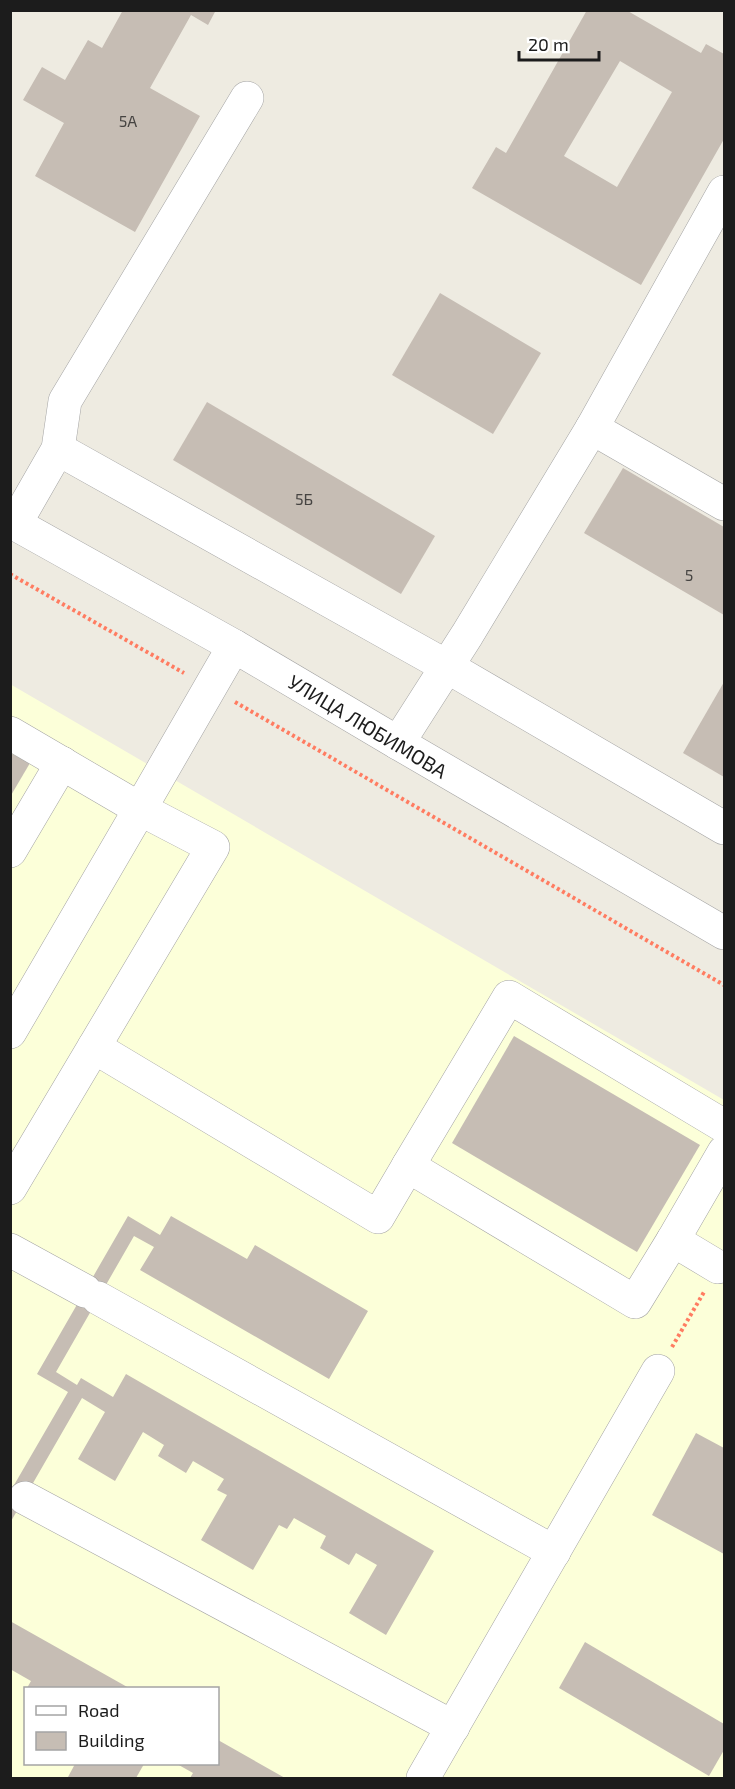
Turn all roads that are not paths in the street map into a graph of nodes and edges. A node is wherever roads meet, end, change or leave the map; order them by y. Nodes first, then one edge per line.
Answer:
1 (247, 98) dead end
2 (724, 192) edge
3 (592, 428) junction
4 (58, 449) junction
5 (724, 504) edge
6 (13, 523) edge
7 (234, 646) junction
8 (446, 666) junction
9 (10, 733) edge
10 (398, 743) junction
11 (62, 763) junction
12 (140, 809) junction
13 (724, 828) edge
14 (10, 851) edge
15 (724, 933) edge
16 (12, 1025) edge
17 (94, 1047) junction
18 (724, 1126) edge
19 (724, 1152) edge
20 (408, 1166) junction
21 (10, 1188) edge
22 (673, 1240) junction
23 (10, 1250) edge
24 (718, 1267) road end
25 (658, 1371) road end
26 (15, 1493) edge
27 (554, 1552) junction
28 (453, 1728) junction
29 (423, 1779) edge

1 - 4 street
2 - 3 street
3 - 5 street
3 - 8 street
4 - 6 street
4 - 8 street
6 - 7 street, УЛИЦА ЛЮБИМОВА
7 - 10 street, УЛИЦА ЛЮБИМОВА
7 - 12 street
8 - 10 street
8 - 13 street
9 - 11 street
10 - 15 street, УЛИЦА ЛЮБИМОВА
11 - 12 street
11 - 14 street
12 - 16 street
12 - 17 street
17 - 20 street
17 - 21 street
18 - 20 street
19 - 22 street
20 - 22 street
22 - 24 street
23 - 27 street
25 - 27 street
26 - 28 street
27 - 28 street
28 - 29 street

